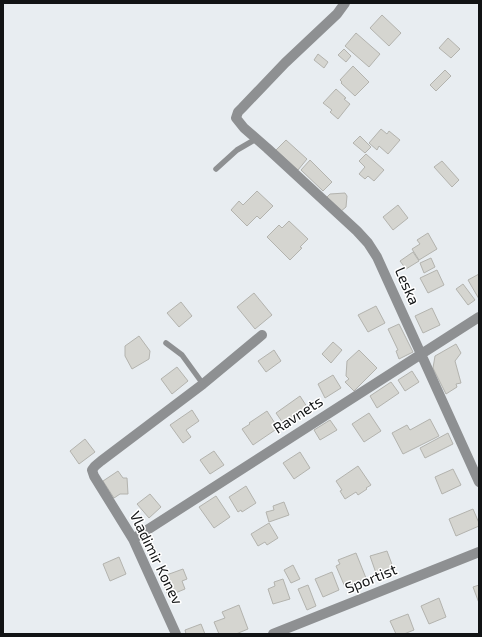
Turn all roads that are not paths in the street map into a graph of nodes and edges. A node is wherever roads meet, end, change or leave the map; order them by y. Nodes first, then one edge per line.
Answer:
1 (345, 3) edge
2 (256, 139) junction
3 (216, 169) dead end
4 (479, 317) edge
5 (262, 335) dead end
6 (166, 343) dead end
7 (420, 354) junction
8 (203, 384) junction
9 (479, 482) edge
10 (134, 539) junction
11 (479, 552) edge
12 (176, 634) edge
13 (273, 634) edge

1 - 2 street, Leska
2 - 3 lane
2 - 7 street, Leska
4 - 7 street, Ravnets
5 - 8 street
6 - 8 lane
7 - 9 street, Leska
7 - 10 street, Ravnets
8 - 10 street, Vladimir Konev
10 - 12 street, Vladimir Konev
11 - 13 street, Sportist

